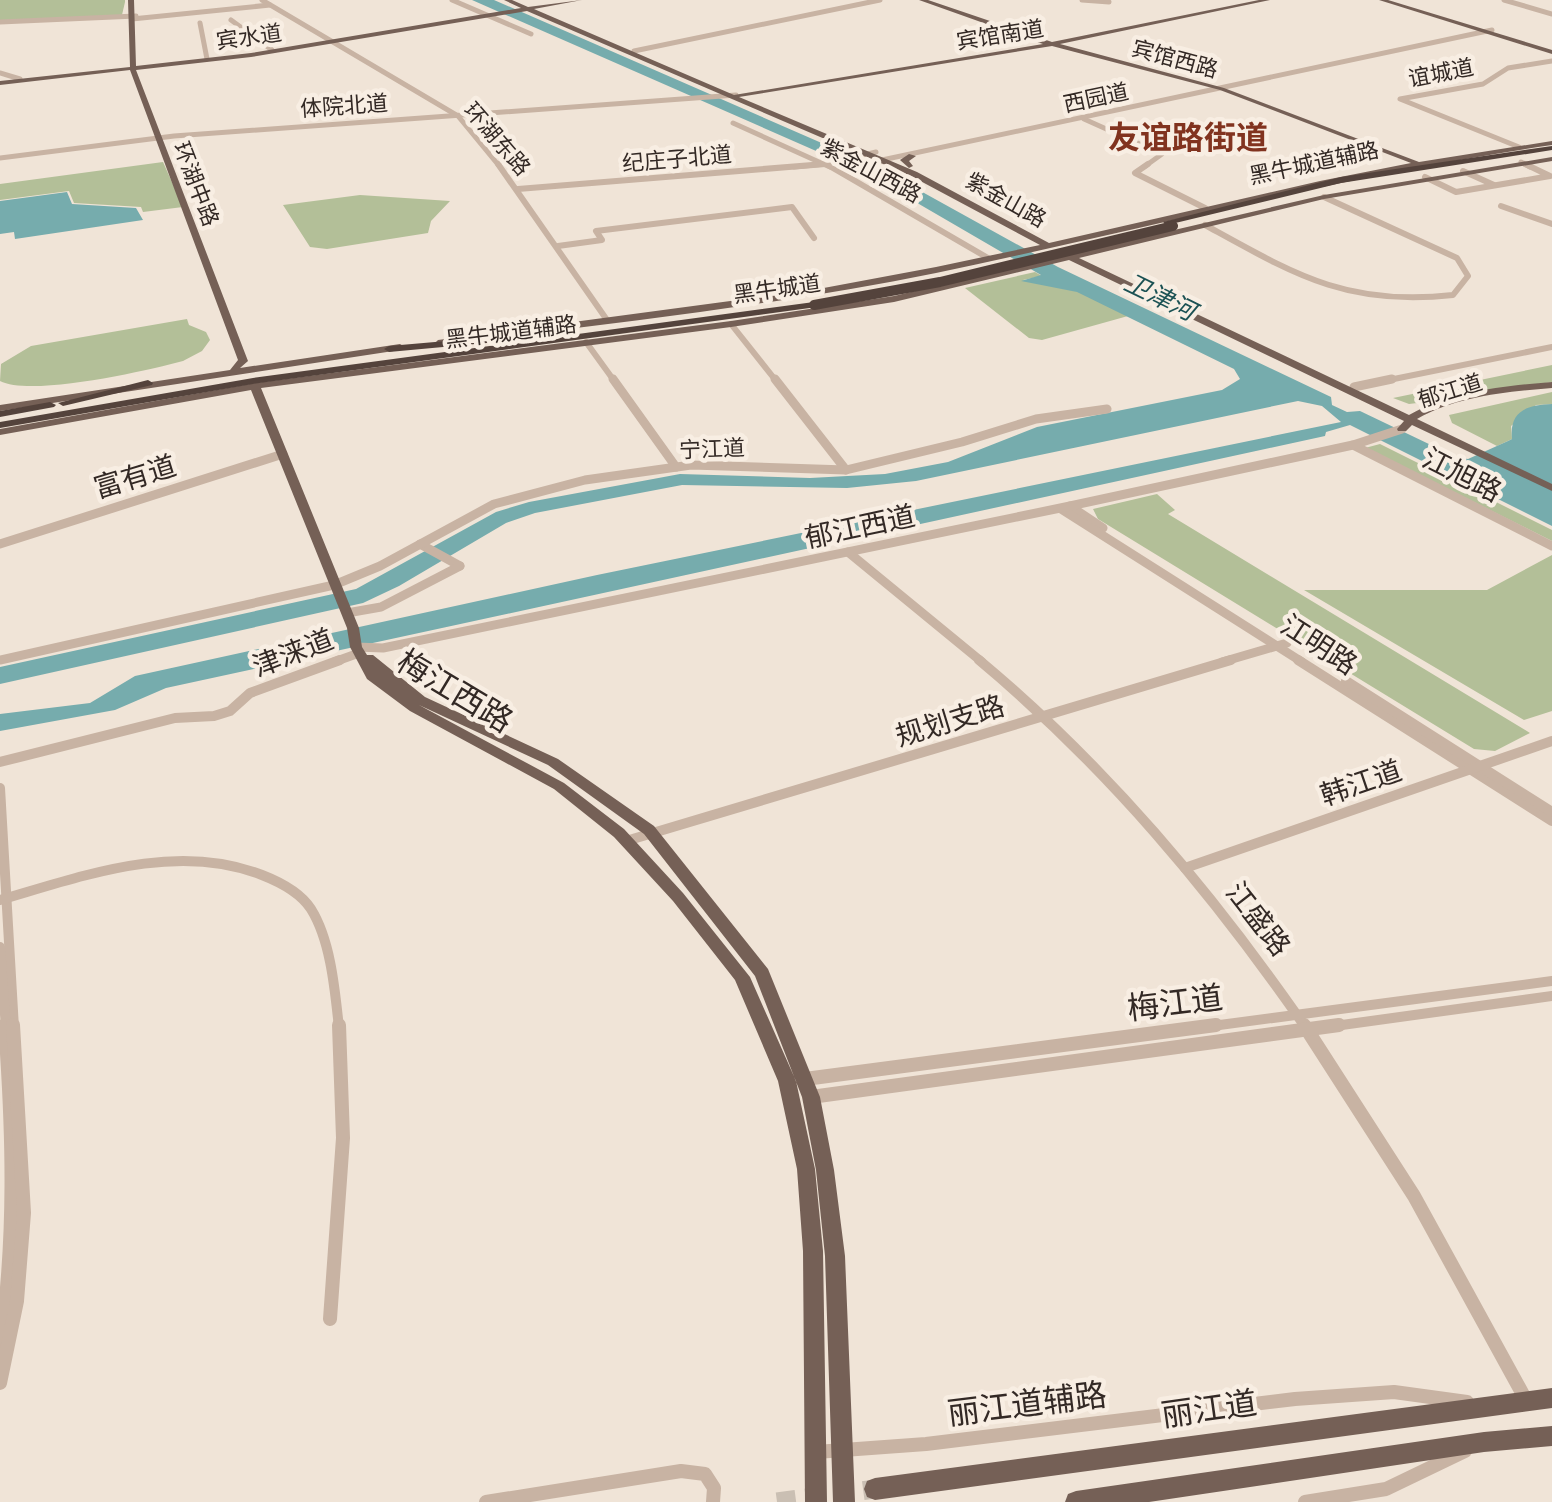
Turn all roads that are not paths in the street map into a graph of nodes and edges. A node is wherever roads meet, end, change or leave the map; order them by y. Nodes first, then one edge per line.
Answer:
1 (133, 0) edge
2 (262, 0) edge
3 (452, 0) edge
4 (507, 0) edge
5 (570, 0) edge
6 (579, 0) edge
7 (880, 0) edge
8 (925, 0) edge
9 (1082, 0) edge
10 (1255, 0) edge
11 (1267, 0) edge
12 (1382, 0) edge
13 (1391, 0) edge
14 (1504, 0) edge
15 (1109, 2) edge
16 (271, 5) junction
17 (526, 8) edge
18 (1552, 14) edge
19 (495, 15) junction
20 (134, 18) junction
21 (230, 20) dead end
22 (0, 22) edge
23 (200, 23) dead end
24 (1490, 32) junction
25 (532, 34) dead end
26 (335, 42) junction
27 (1052, 43) junction
28 (272, 50) junction
29 (1552, 50) edge
30 (634, 51) junction
31 (207, 59) junction
32 (1552, 61) edge
33 (137, 68) junction
34 (0, 79) edge
35 (1219, 89) junction
36 (730, 95) junction
37 (456, 115) junction
38 (1085, 119) junction
39 (733, 123) dead end
40 (162, 136) junction
41 (1514, 151) junction
42 (1552, 151) edge
43 (867, 154) junction
44 (0, 157) edge
45 (1442, 158) joint
46 (898, 161) junction
47 (1418, 162) junction
48 (1520, 162) junction
49 (826, 164) junction
50 (1487, 164) junction
51 (1388, 168) junction
52 (1469, 170) junction
53 (1425, 177) junction
54 (1551, 177) edge
55 (1342, 180) junction
56 (1388, 180) junction
57 (1495, 185) junction
58 (518, 189) junction
59 (1324, 197) junction
60 (1501, 206) dead end
61 (1204, 208) junction
62 (1170, 224) junction
63 (1552, 224) edge
64 (1204, 225) junction
65 (1035, 235) junction
66 (814, 238) dead end
67 (558, 246) junction
68 (1028, 249) junction
69 (1060, 249) junction
70 (988, 258) junction
71 (937, 270) junction
72 (956, 286) junction
73 (812, 301) junction
74 (608, 320) junction
75 (731, 324) junction
76 (636, 329) junction
77 (513, 338) junction
78 (586, 342) junction
79 (1552, 347) edge
80 (389, 349) junction
81 (534, 349) junction
82 (265, 365) junction
83 (231, 370) junction
84 (148, 384) junction
85 (255, 386) junction
86 (1354, 387) junction
87 (1547, 387) edge
88 (62, 403) junction
89 (1107, 408) dead end
90 (95, 415) joint
91 (1, 420) edge
92 (1410, 423) junction
93 (1353, 445) junction
94 (1482, 450) junction
95 (283, 454) junction
96 (676, 467) junction
97 (846, 470) junction
98 (1552, 479) edge
99 (1552, 488) edge
100 (1065, 508) junction
101 (0, 544) edge
102 (420, 544) junction
103 (1552, 546) edge
104 (848, 552) junction
105 (334, 585) junction
106 (349, 620) junction
107 (1283, 645) junction
108 (358, 650) junction
109 (0, 660) edge
110 (1044, 716) junction
111 (1552, 741) edge
112 (0, 764) edge
113 (1475, 767) junction
114 (0, 788) edge
115 (1552, 812) edge
116 (1552, 821) edge
117 (651, 834) junction
118 (626, 841) junction
119 (1185, 868) junction
120 (3, 899) edge
121 (0, 947) edge
122 (1552, 980) edge
123 (1552, 996) edge
124 (1300, 1015) junction
125 (1309, 1030) junction
126 (805, 1079) junction
127 (811, 1098) junction
128 (330, 1320) dead end
129 (0, 1347) edge
130 (0, 1383) edge
131 (1552, 1398) edge
132 (1526, 1400) junction
133 (1483, 1405) junction
134 (1552, 1436) edge
135 (1484, 1442) junction
136 (842, 1450) junction
137 (816, 1452) junction
138 (875, 1488) tunnel mouth
139 (486, 1502) edge
140 (713, 1502) edge
141 (816, 1502) edge
142 (844, 1502) edge
143 (1076, 1502) edge
144 (1305, 1502) edge

1 - 20 main road, 环湖中路
2 - 16 street, 环湖东路
3 - 19 street
4 - 17 main road, 紫金山路
5 - 17 main road
6 - 17 main road
7 - 30 street
8 - 27 main road, 宾馆西路
9 - 15 street
10 - 27 main road, 宾馆南道
11 - 27 main road, 宾馆南道
12 - 24 main road
13 - 24 main road
14 - 18 street
16 - 20 street
16 - 26 street, 环湖东路
17 - 19 main road, 宾水道
17 - 30 main road, 紫金山路
17 - 36 main road, 紫金山路
19 - 25 street
19 - 26 main road, 宾水道
20 - 22 street
20 - 33 main road, 环湖中路
21 - 28 street
23 - 31 street
24 - 29 main road
24 - 35 street, 西园道
26 - 28 main road, 宾水道
26 - 33 main road, 宾水道
26 - 37 street, 环湖东路
27 - 35 main road, 宾馆西路
27 - 36 main road, 宾馆南道
28 - 31 main road, 宾水道
30 - 36 main road, 紫金山路
31 - 33 main road, 宾水道
32 - 41 street, 谊城道
33 - 34 main road, 宾水道
33 - 34 main road, 宾水道
33 - 40 main road, 环湖中路
35 - 38 street, 西园道
35 - 47 main road, 宾馆西路
36 - 37 street, 体院北道
36 - 43 main road, 紫金山路
37 - 40 street, 体院北道
37 - 58 street, 环湖东路
38 - 46 street, 西园道
38 - 61 street
39 - 49 street, 紫金山西路
40 - 44 street, 体院北道
40 - 82 main road, 环湖中路
40 - 83 main road, 环湖中路
41 - 42 highway, 黑牛城道
41 - 45 highway
41 - 55 highway, 黑牛城道
42 - 48 main road, 黑牛城道辅路
42 - 50 highway, 黑牛城道
43 - 46 main road, 紫金山路
43 - 49 street, 纪庄子北道
45 - 47 main road, 黑牛城道辅路
46 - 65 main road, 紫金山路
47 - 51 main road, 黑牛城道辅路
48 - 52 main road, 黑牛城道辅路
48 - 54 street
49 - 58 street, 纪庄子北道
49 - 70 street, 紫金山西路
50 - 52 highway
50 - 56 highway, 黑牛城道
51 - 55 highway
51 - 61 main road, 黑牛城道辅路
52 - 53 main road, 黑牛城道辅路
52 - 57 street
53 - 56 highway
53 - 57 street
53 - 59 main road, 黑牛城道辅路
54 - 57 street
55 - 62 highway, 黑牛城道
56 - 62 highway, 黑牛城道
58 - 67 street, 环湖东路
59 - 64 main road, 黑牛城道辅路
59 - 64 street
60 - 63 street
61 - 69 main road, 黑牛城道辅路
62 - 73 highway, 黑牛城道, bridge
64 - 69 main road, 黑牛城道辅路
65 - 68 main road
65 - 69 main road, 紫金山路
66 - 67 street
67 - 74 street, 环湖东路
68 - 69 main road, 黑牛城道辅路
68 - 70 main road, 黑牛城道辅路
69 - 72 main road, 黑牛城道辅路, bridge
69 - 86 main road, 紫金山路
69 - 92 main road, 紫金山路
70 - 71 main road, 黑牛城道辅路
71 - 72 main road
71 - 74 main road, 黑牛城道辅路
72 - 75 main road, 黑牛城道辅路
73 - 76 highway, 黑牛城道
73 - 77 highway, 黑牛城道
74 - 80 main road, 黑牛城道辅路
75 - 78 main road, 黑牛城道辅路
75 - 97 street
76 - 81 highway
76 - 91 highway, 黑牛城道
77 - 80 highway
77 - 88 highway, 黑牛城道
78 - 81 main road, 黑牛城道辅路
78 - 96 street
79 - 86 street
80 - 82 main road, 黑牛城道辅路
81 - 85 main road, 黑牛城道辅路
82 - 83 main road, 黑牛城道辅路
83 - 84 main road, 黑牛城道辅路
84 - 88 highway
84 - 91 main road, 黑牛城道辅路
85 - 90 main road, 黑牛城道辅路
85 - 95 main road
86 - 92 main road, 紫金山路
87 - 92 main road, 郁江道
88 - 91 highway, 黑牛城道
89 - 97 street, 宁江道
90 - 91 highway
92 - 93 street, 郁江西道
92 - 94 main road, 紫金山路
93 - 100 street, 郁江西道
93 - 103 street, 江旭路
94 - 98 main road
94 - 99 main road, 紫金山路
95 - 101 street, 富有道
95 - 105 main road
96 - 97 street, 宁江道
96 - 102 street, 宁江道
100 - 104 street, 郁江西道
100 - 107 street, 江明路
102 - 105 street, 宁江道
102 - 106 street
104 - 108 street, 郁江西道
104 - 110 street, 江盛路
105 - 106 main road
105 - 109 street, 宁江道
106 - 108 main road
107 - 110 street, 规划支路
107 - 113 street, 江明路
108 - 112 street, 津涞道
108 - 117 main road, 梅江西路
108 - 118 main road, 梅江西路
110 - 117 street, 规划支路
110 - 119 street, 江盛路
111 - 113 street, 韩江道
113 - 115 street, 江明路
113 - 116 street, 江明路
113 - 119 street, 韩江道
114 - 120 street
117 - 118 street, 规划支路
117 - 126 main road, 梅江西路
118 - 137 main road, 梅江西路
119 - 124 street, 江盛路
120 - 128 street
120 - 130 street
121 - 129 street
122 - 124 street, 梅江道
123 - 125 street, 梅江道
124 - 125 street, 江盛路
124 - 126 street, 梅江道
125 - 127 street, 梅江道
125 - 132 street, 江盛路
126 - 127 main road, 梅江西路
127 - 136 main road, 梅江西路
131 - 132 main road, 丽江道
132 - 133 main road, 丽江道
133 - 136 street, 丽江道辅路
133 - 138 main road, 丽江道
134 - 135 main road
135 - 143 main road
135 - 144 street
136 - 137 street, 丽江道辅路
136 - 142 main road, 梅江西路
137 - 141 main road, 梅江西路
139 - 140 street

